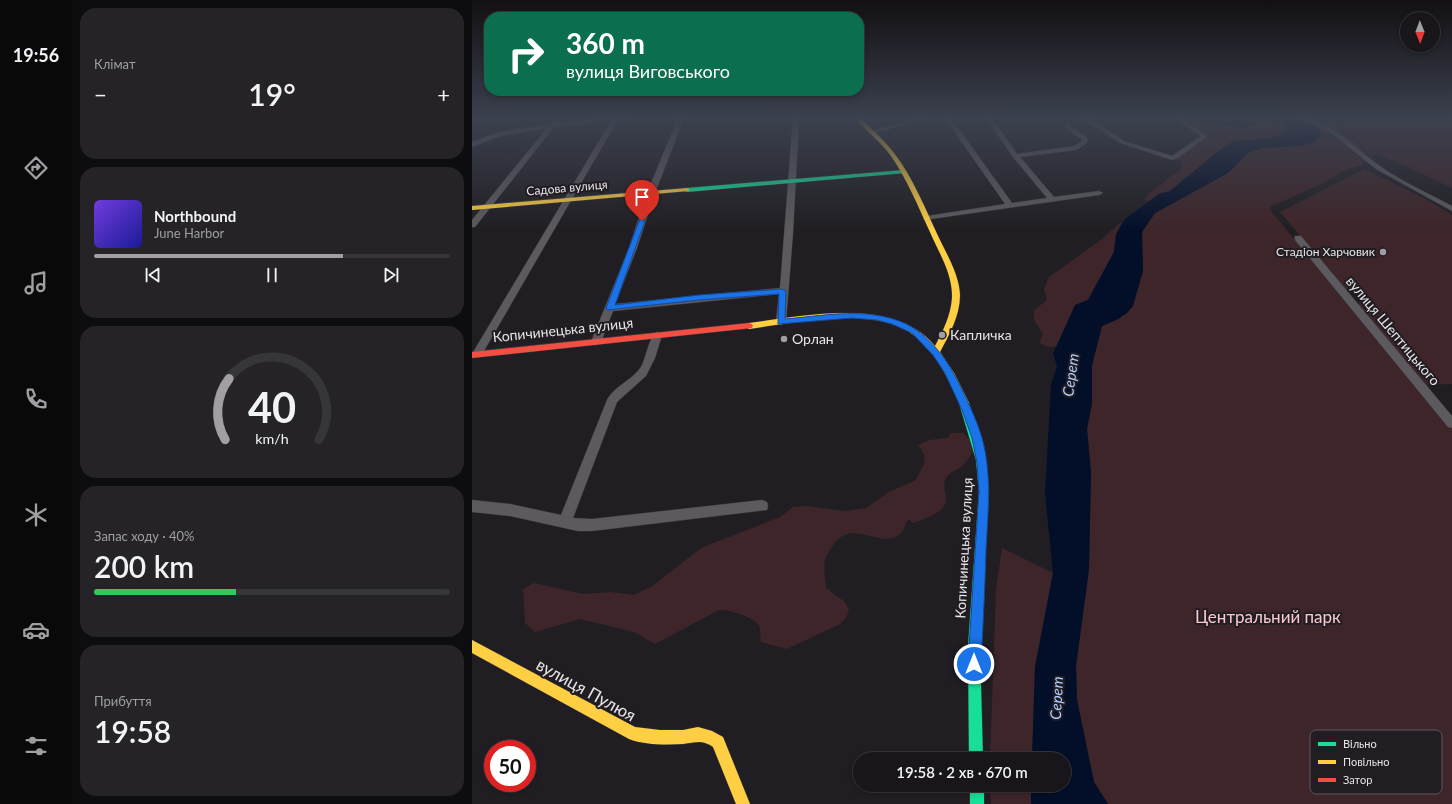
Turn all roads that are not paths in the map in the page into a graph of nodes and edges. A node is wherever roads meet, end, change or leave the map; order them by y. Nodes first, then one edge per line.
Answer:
1 (527, 156) edge
2 (594, 156) edge
3 (666, 156) edge
4 (794, 156) edge
5 (893, 156) edge
6 (974, 156) edge
7 (1015, 156) joint
8 (1019, 156) edge
9 (1164, 156) edge
10 (1178, 156) edge
11 (1362, 156) edge
12 (904, 172) junction
13 (793, 181) junction
14 (651, 193) junction
15 (1099, 193) dead end
16 (567, 199) junction
17 (1051, 199) junction
18 (1010, 206) junction
19 (486, 207) junction
20 (472, 208) edge
21 (1452, 209) edge
22 (927, 218) junction
23 (472, 225) edge
24 (1298, 238) dead end
25 (782, 291) junction
26 (610, 308) junction
27 (781, 322) junction
28 (657, 335) junction
29 (596, 342) junction
30 (936, 353) junction
31 (474, 355) edge
32 (1452, 424) edge
33 (472, 506) edge
34 (762, 506) dead end
35 (565, 521) junction
36 (472, 646) edge
37 (976, 752) edge
38 (977, 792) edge
39 (743, 804) edge
40 (977, 804) edge

1 - 19 street
2 - 16 street
3 - 14 street
4 - 13 street
5 - 12 street
6 - 18 street
7 - 8 street
7 - 17 street
9 - 10 street
11 - 21 street
12 - 13 street, Садова вулиця
12 - 22 street
13 - 14 street, Садова вулиця
13 - 25 street
14 - 16 street, Садова вулиця
14 - 26 street
15 - 17 street
16 - 19 street, Садова вулиця
16 - 31 street
17 - 18 street
18 - 22 street
19 - 20 street, Садова вулиця
19 - 23 street
22 - 30 street
24 - 32 street, вулиця Шептицького
25 - 26 street
25 - 27 street
26 - 29 street
27 - 28 street, Копичинецька вулиця
27 - 30 street, Копичинецька вулиця
28 - 29 street, Копичинецька вулиця
28 - 35 street
29 - 31 street, Копичинецька вулиця
30 - 37 street, Копичинецька вулиця
33 - 35 street
34 - 35 street
36 - 39 street, вулиця Пулюя
38 - 40 street

